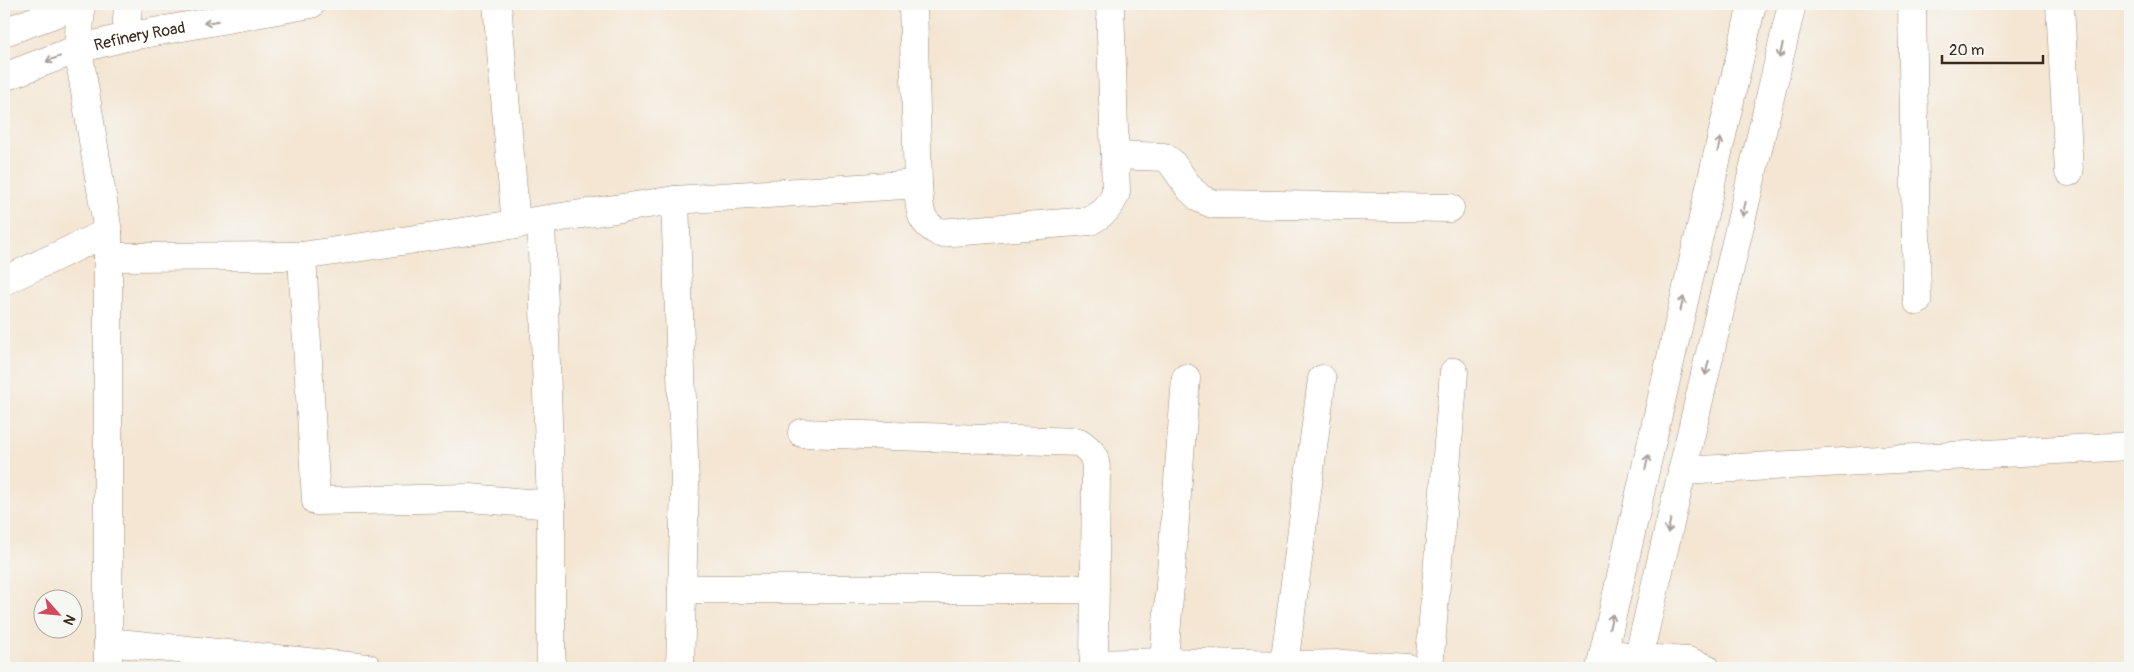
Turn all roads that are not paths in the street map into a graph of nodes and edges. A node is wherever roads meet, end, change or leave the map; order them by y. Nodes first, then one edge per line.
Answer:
1 (81, 4) edge
2 (128, 4) edge
3 (310, 4) edge
4 (497, 4) edge
5 (913, 4) edge
6 (1110, 4) edge
7 (1752, 4) edge
8 (1792, 4) edge
9 (1912, 4) edge
10 (2060, 4) edge
11 (4, 32) edge
12 (126, 37) junction
13 (78, 49) junction
14 (4, 77) edge
15 (1115, 155) junction
16 (2069, 172) dead end
17 (918, 184) junction
18 (674, 200) junction
19 (1450, 208) dead end
20 (528, 223) junction
21 (108, 245) junction
22 (302, 256) junction
23 (4, 281) edge
24 (1917, 301) dead end
25 (1454, 372) dead end
26 (1186, 378) dead end
27 (1322, 379) dead end
28 (802, 432) dead end
29 (2130, 446) edge
30 (1682, 471) junction
31 (551, 505) junction
32 (682, 589) junction
33 (1094, 589) junction
34 (108, 655) edge
35 (1602, 660) edge
36 (1164, 662) junction
37 (1637, 663) edge
38 (1284, 665) junction
39 (1094, 666) edge
40 (368, 668) edge
41 (551, 668) edge
42 (680, 668) edge
43 (1408, 668) edge
44 (1429, 668) edge
45 (1706, 668) edge

1 - 11 street
1 - 13 street
2 - 12 street
3 -> 12 street, Refinery Road
4 - 20 street
5 - 17 street
6 - 15 street
35 -> 7 street
8 -> 30 street
9 - 24 street
10 - 16 street
12 - 13 street, Refinery Road
13 -> 14 street, Refinery Road
13 - 21 street
15 - 17 street
15 - 19 street
17 - 18 street
18 - 20 street
18 - 32 street
20 - 22 street
20 - 31 street
21 - 22 street
21 - 23 street
21 - 34 street
22 - 31 street
25 - 44 street
26 - 36 street
27 - 38 street
28 - 33 street
29 - 30 street
30 -> 37 street
31 - 41 street
32 - 33 street
32 - 42 street
33 - 39 street
34 - 40 street
35 - 37 street
36 - 38 street
36 - 39 street
37 - 45 street
38 - 43 street

